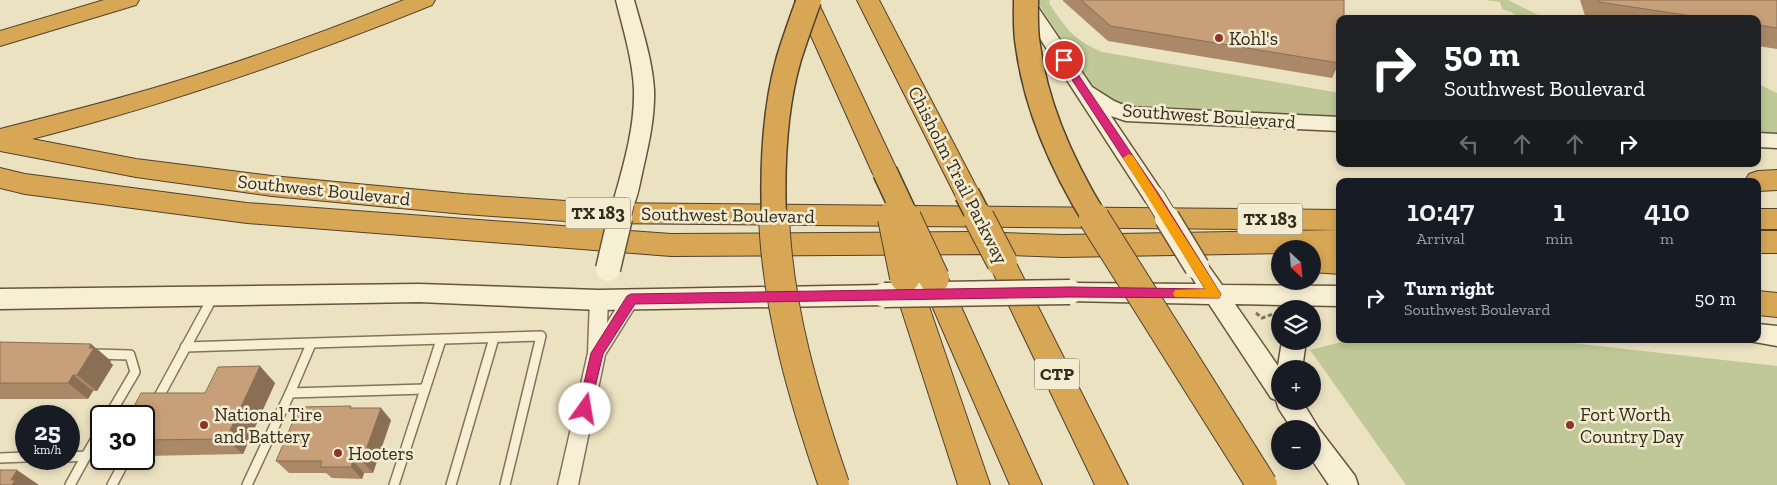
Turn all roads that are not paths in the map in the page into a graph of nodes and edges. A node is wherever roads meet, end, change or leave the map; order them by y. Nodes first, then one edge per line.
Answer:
1 (128, 0) edge
2 (424, 0) edge
3 (625, 0) edge
4 (808, 0) edge
5 (868, 0) edge
6 (1025, 0) edge
7 (0, 39) edge
8 (1084, 91) junction
9 (1336, 124) edge
10 (0, 140) edge
11 (1761, 140) edge
12 (1777, 141) edge
13 (0, 178) edge
14 (1777, 180) edge
15 (1761, 181) edge
16 (1336, 206) edge
17 (1200, 218) junction
18 (1777, 218) edge
19 (1761, 219) edge
20 (1336, 220) edge
21 (1336, 241) edge
22 (1761, 242) edge
23 (1777, 242) edge
24 (1063, 246) junction
25 (1271, 258) edge
26 (1321, 262) edge
27 (1336, 263) edge
28 (908, 283) junction
29 (1215, 294) junction
30 (214, 295) junction
31 (1336, 296) edge
32 (1336, 297) edge
33 (0, 299) edge
34 (631, 299) junction
35 (599, 300) junction
36 (1761, 303) edge
37 (1321, 305) edge
38 (1777, 305) edge
39 (1761, 334) edge
40 (1777, 336) edge
41 (494, 338) junction
42 (441, 340) junction
43 (311, 344) junction
44 (185, 347) junction
45 (598, 353) junction
46 (84, 354) edge
47 (1271, 377) edge
48 (425, 390) junction
49 (290, 393) junction
50 (116, 405) edge
51 (154, 405) edge
52 (1300, 418) edge
53 (90, 449) edge
54 (80, 456) edge
55 (86, 456) junction
56 (15, 457) edge
57 (0, 458) edge
58 (120, 470) edge
59 (70, 485) edge
60 (112, 485) edge
61 (247, 485) edge
62 (394, 485) edge
63 (451, 485) edge
64 (505, 485) edge
65 (568, 485) edge
66 (834, 485) edge
67 (974, 485) edge
68 (1026, 485) edge
69 (1112, 485) edge
70 (1262, 485) edge
71 (1345, 485) edge

1 - 7 highway
2 - 10 highway
3 - 35 main road, bridge
4 - 28 highway, bridge
4 - 66 highway, bridge
5 - 69 highway, Chisholm Trail Parkway / CTP, bridge
6 - 8 main road
6 - 70 highway, bridge
8 - 9 main road, Southwest Boulevard
8 - 29 main road, bridge
10 - 17 highway, Southwest Boulevard / TX 183
11 - 12 main road
13 - 24 highway, Southwest Boulevard / TX 183
14 - 15 highway
16 - 17 highway
17 - 20 highway, Southwest Boulevard / TX 183
18 - 19 highway
21 - 24 highway, Southwest Boulevard / TX 183
22 - 23 highway
24 - 25 highway
26 - 27 highway
28 - 29 main road, bridge
28 - 34 main road
28 - 67 highway
28 - 68 highway
29 - 31 main road
29 - 47 main road
30 - 33 main road
30 - 35 main road
30 - 44 lane
32 - 37 main road
34 - 35 main road
34 - 45 street
35 - 45 street
36 - 38 highway
39 - 40 main road
41 - 42 lane
41 - 63 lane
41 - 64 lane
42 - 43 lane
42 - 48 lane
43 - 44 lane
43 - 49 lane
44 - 51 lane
45 - 65 street
46 - 50 lane
48 - 49 lane
48 - 62 lane
49 - 61 lane
52 - 71 main road
53 - 55 lane
54 - 55 lane
55 - 59 lane
56 - 57 lane
58 - 60 lane

